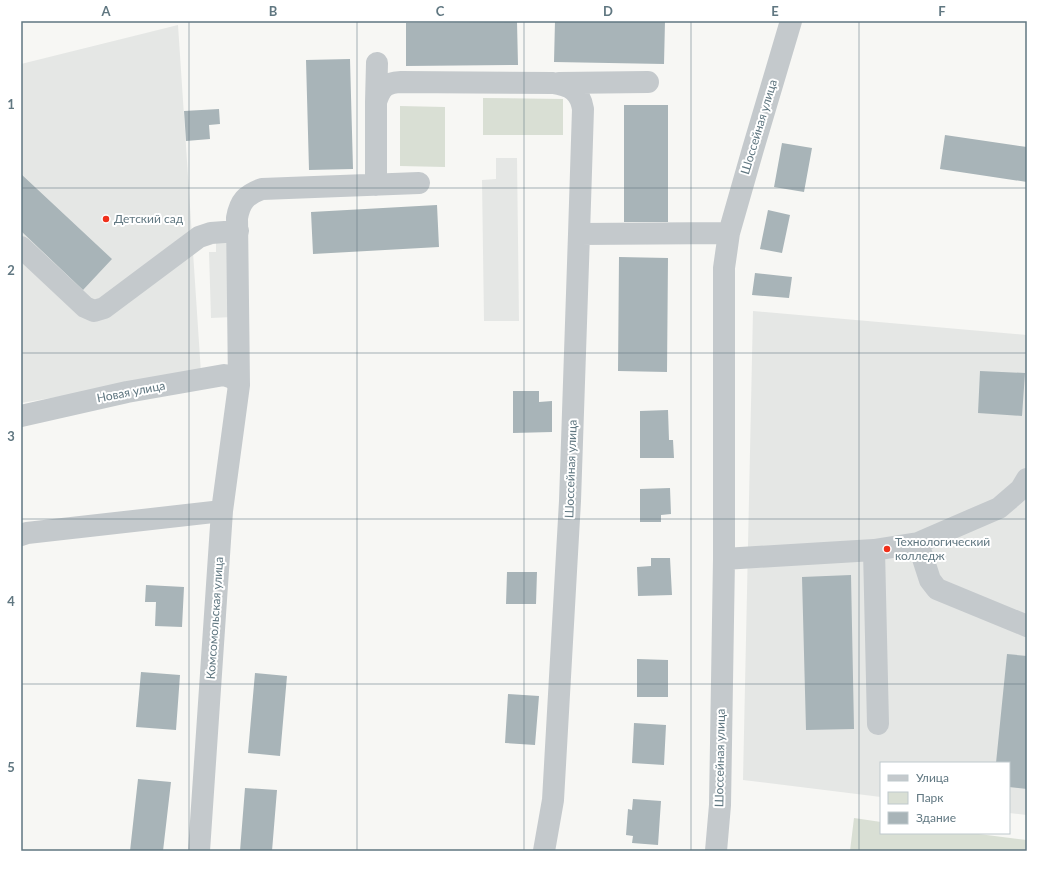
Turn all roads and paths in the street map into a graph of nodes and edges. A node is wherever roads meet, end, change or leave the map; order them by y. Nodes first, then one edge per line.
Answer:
1 (791, 21) edge
2 (377, 63) dead end
3 (648, 82) dead end
4 (553, 83) junction
5 (376, 102) junction
6 (419, 183) dead end
7 (376, 185) junction
8 (238, 231) junction
9 (579, 234) junction
10 (729, 234) junction
11 (21, 247) edge
12 (239, 385) junction
13 (21, 416) edge
14 (1027, 479) edge
15 (222, 510) junction
16 (21, 535) edge
17 (918, 543) junction
18 (874, 550) junction
19 (724, 559) junction
20 (1027, 626) edge
21 (878, 724) dead end
22 (198, 851) edge
23 (544, 851) edge
24 (716, 851) edge

1 - 10 street, Шоссейная улица
2 - 5 street
3 - 4 street
4 - 5 street
4 - 9 street, Шоссейная улица
5 - 7 street
6 - 7 street, Комсомольская улица
7 - 8 street, Комсомольская улица
8 - 11 street
8 - 12 street, Комсомольская улица
9 - 10 street
9 - 23 street, Шоссейная улица
10 - 19 street, Шоссейная улица
12 - 13 street, Новая улица
12 - 15 street, Комсомольская улица
14 - 17 street
15 - 16 street
15 - 22 street, Комсомольская улица
17 - 18 street
17 - 20 street
18 - 19 street
18 - 21 street
19 - 24 street, Шоссейная улица

